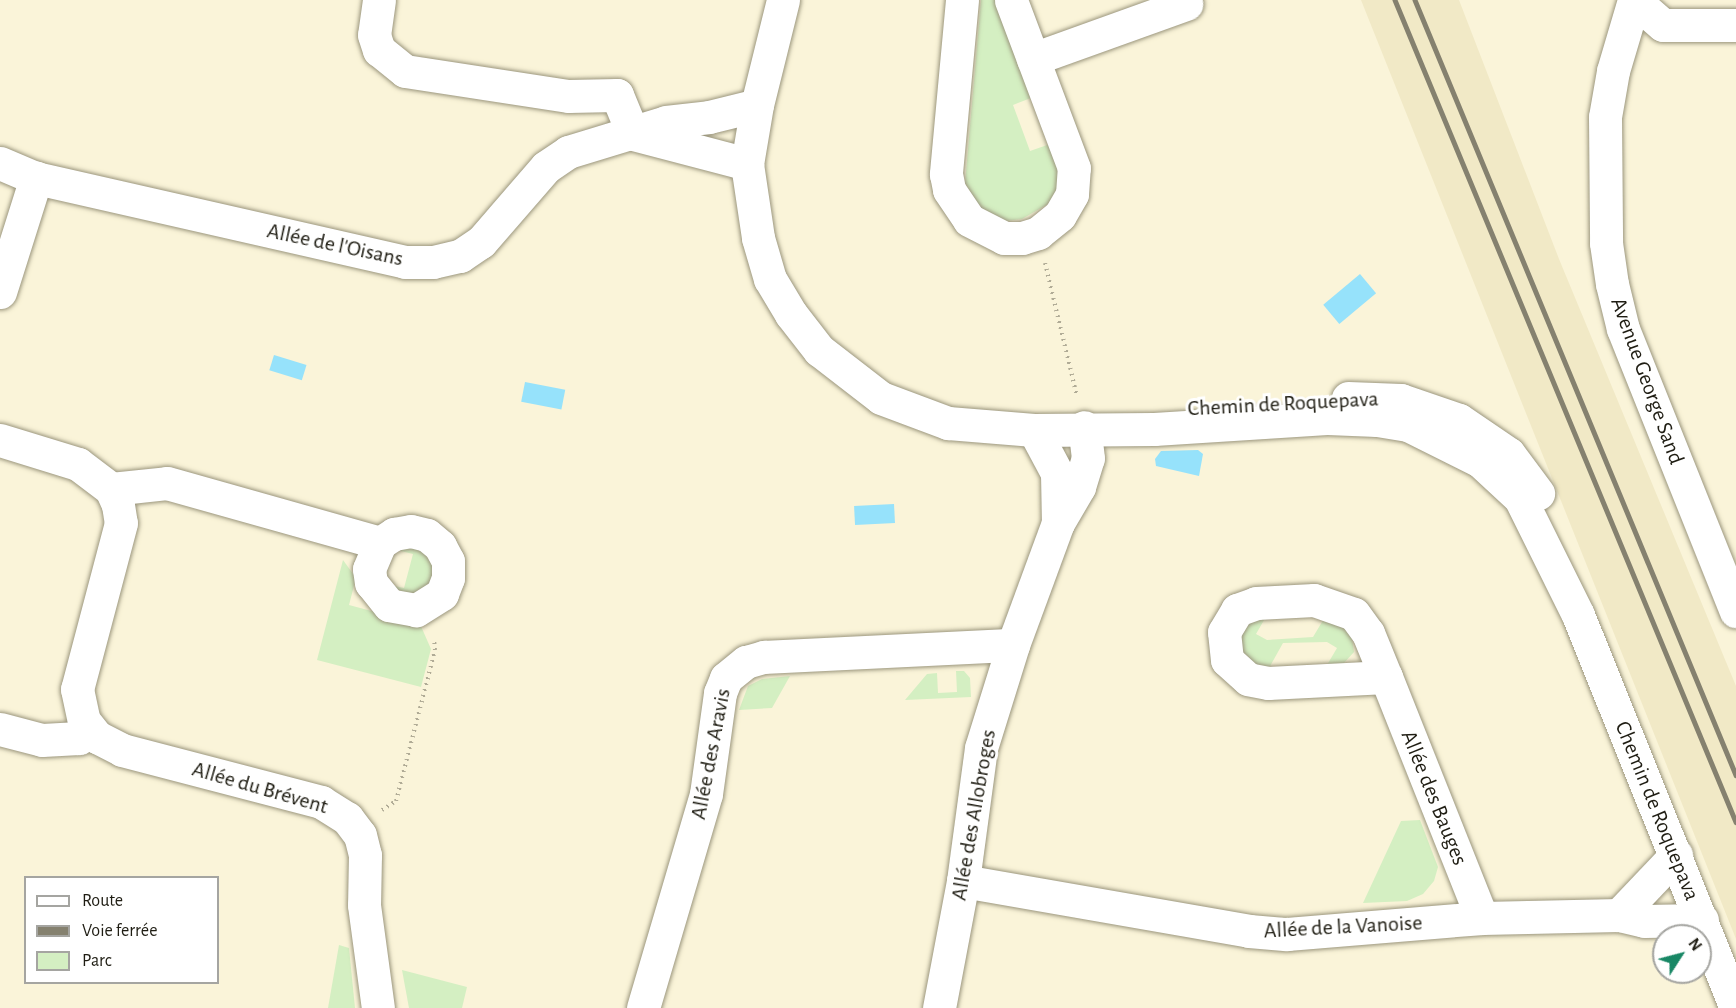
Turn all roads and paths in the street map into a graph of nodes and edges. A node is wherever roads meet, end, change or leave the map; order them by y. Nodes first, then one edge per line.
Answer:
1 (380, 0) edge
2 (962, 0) edge
3 (1011, 0) edge
4 (1634, 0) edge
5 (779, 1) edge
6 (1186, 4) dead end
7 (1736, 25) edge
8 (1033, 59) junction
9 (757, 105) junction
10 (633, 134) junction
11 (0, 163) edge
12 (747, 164) junction
13 (36, 178) junction
14 (1038, 233) junction
15 (0, 292) edge
16 (1084, 427) junction
17 (1034, 430) junction
18 (0, 440) edge
19 (111, 489) junction
20 (1058, 524) junction
21 (380, 543) junction
22 (430, 605) junction
23 (1736, 611) edge
24 (1013, 645) junction
25 (1386, 677) junction
26 (0, 729) edge
27 (90, 730) junction
28 (354, 825) junction
29 (1676, 855) junction
30 (963, 882) junction
31 (1619, 915) junction
32 (1482, 918) junction
33 (1702, 920) junction
34 (378, 1008) edge
35 (643, 1008) edge
36 (939, 1008) edge
37 (1736, 1008) edge

1 - 10 street
2 - 14 street
3 - 8 street
4 - 7 street
4 - 23 street, Avenue George Sand
5 - 9 street, Chemin de Roquepava
6 - 8 street
8 - 14 street
9 - 10 street, Allée de l'Oisans
9 - 12 street, Chemin de Roquepava
10 - 12 street, Allée de l'Oisans
10 - 13 street, Allée de l'Oisans
11 - 13 street, Allée de l'Oisans
12 - 17 street, Chemin de Roquepava
13 - 15 street
14 - 16 path
16 - 17 street, Chemin de Roquepava
16 - 20 street, Allée des Allobroges
16 - 29 street, Chemin de Roquepava
17 - 20 street, Allée des Allobroges
18 - 19 street
19 - 21 street
19 - 27 street
20 - 24 street, Allée des Allobroges
21 - 22 street
21 - 22 street
22 - 28 path
24 - 30 street, Allée des Allobroges
24 - 35 street, Allée des Aravis
25 - 25 street, Allée des Bauges
25 - 32 street, Allée des Bauges
26 - 27 street
27 - 28 street, Allée du Brévent
28 - 34 street, Allée du Brévent
29 - 31 street
29 - 33 street, Chemin de Roquepava
30 - 32 street, Allée de la Vanoise
30 - 36 street, Allée des Allobroges
31 - 32 street, Allée de la Vanoise
31 - 33 street, Allée de la Vanoise
33 - 37 street, Chemin de Roquepava

